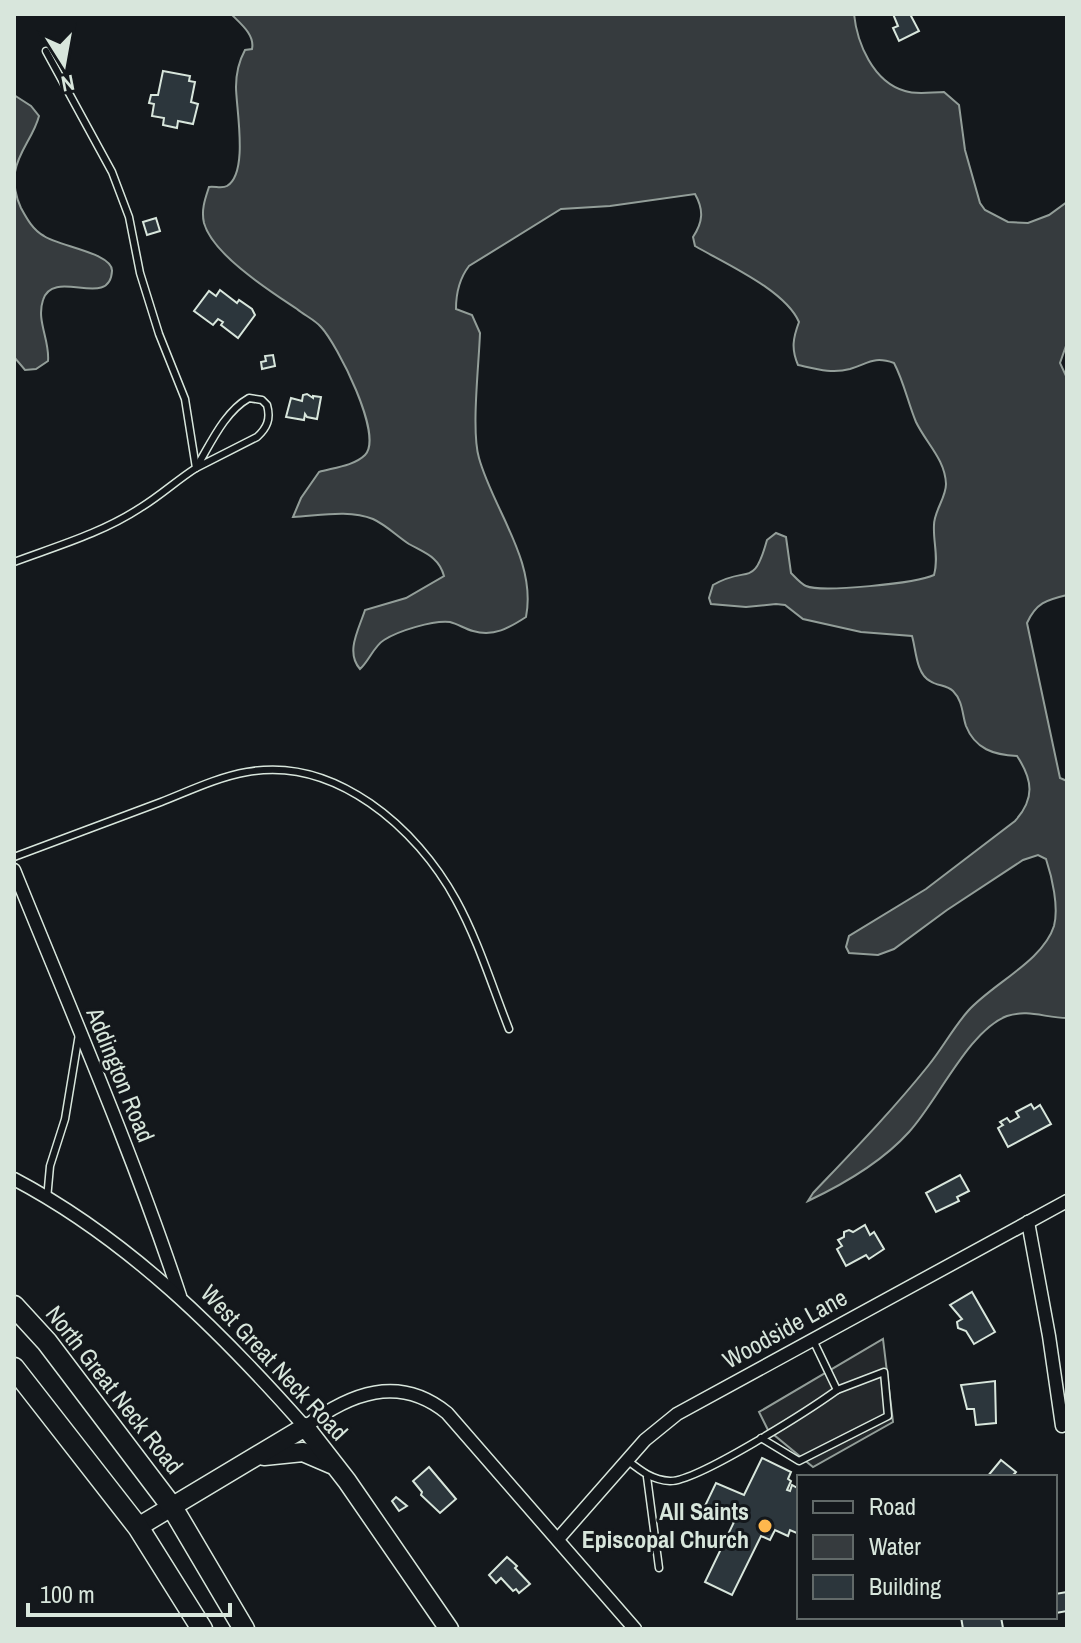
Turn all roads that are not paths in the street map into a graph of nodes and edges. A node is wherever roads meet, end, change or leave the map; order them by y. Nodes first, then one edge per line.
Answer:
1 (46, 51) dead end
2 (196, 468) junction
3 (14, 562) edge
4 (14, 857) edge
5 (14, 870) edge
6 (509, 1029) dead end
7 (80, 1032) junction
8 (14, 1179) edge
9 (47, 1199) junction
10 (1067, 1201) edge
11 (1028, 1222) junction
12 (181, 1298) junction
13 (14, 1306) edge
14 (813, 1339) junction
15 (14, 1368) edge
16 (837, 1390) junction
17 (1062, 1426) dead end
18 (305, 1427) junction
19 (761, 1438) junction
20 (253, 1458) junction
21 (627, 1460) junction
22 (336, 1466) junction
23 (647, 1477) junction
24 (172, 1507) junction
25 (138, 1527) junction
26 (558, 1539) junction
27 (659, 1568) dead end
28 (202, 1629) edge
29 (244, 1629) edge
30 (449, 1629) edge
31 (635, 1629) edge

1 - 2 lane
2 - 2 lane
2 - 3 lane
4 - 6 lane
5 - 7 street, Addington Road
7 - 9 lane
7 - 12 street, Addington Road
8 - 9 street, West Great Neck Road
9 - 12 street, West Great Neck Road
10 - 11 street, Woodside Lane
11 - 14 street, Woodside Lane
11 - 17 street
12 - 18 street, West Great Neck Road
13 - 24 main road, North Great Neck Road
14 - 16 lane
14 - 21 street, Woodside Lane
15 - 25 main road
16 - 19 lane
16 - 19 lane
18 - 20 street, North Great Neck Road
18 - 22 street, West Great Neck Road
18 - 26 street
19 - 23 lane
20 - 22 street
20 - 24 street, North Great Neck Road
21 - 23 lane
21 - 26 street, Woodside Lane
22 - 30 street, West Great Neck Road
23 - 27 lane
24 - 25 street, North Great Neck Road
24 - 29 main road, North Great Neck Road
25 - 28 main road
26 - 31 street

